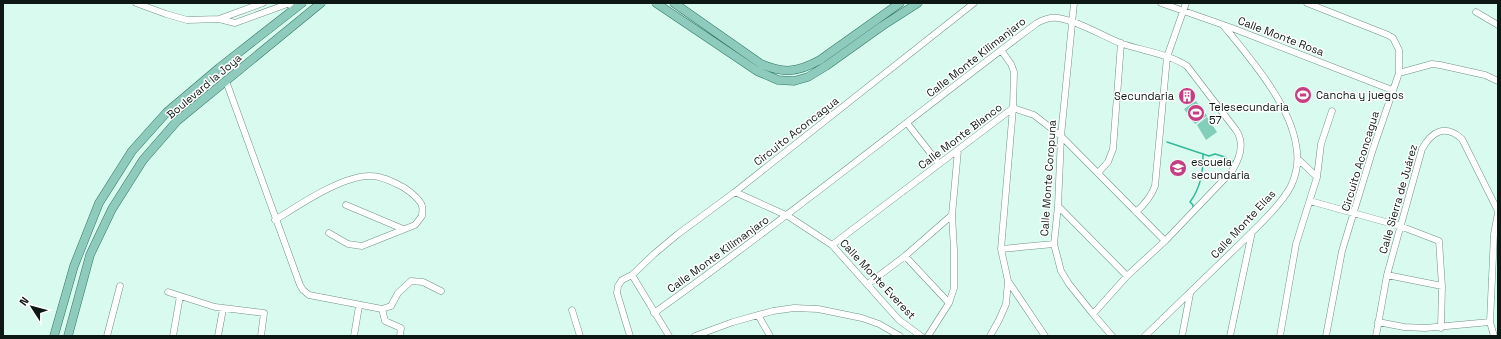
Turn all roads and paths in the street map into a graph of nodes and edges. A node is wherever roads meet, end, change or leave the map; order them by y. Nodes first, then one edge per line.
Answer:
1 (136, 3) edge
2 (263, 3) edge
3 (302, 3) edge
4 (321, 3) edge
5 (656, 3) edge
6 (674, 3) edge
7 (900, 3) edge
8 (918, 3) edge
9 (974, 3) edge
10 (1074, 3) edge
11 (1161, 3) edge
12 (1186, 3) edge
13 (1307, 3) edge
14 (292, 11) junction
15 (1183, 11) junction
16 (1476, 12) dead end
17 (219, 20) junction
18 (1071, 22) junction
19 (1223, 25) junction
20 (1498, 25) edge
21 (1121, 43) junction
22 (1001, 50) junction
23 (1167, 57) junction
24 (1399, 73) junction
25 (226, 81) junction
26 (1498, 81) edge
27 (1392, 90) junction
28 (1013, 108) junction
29 (1332, 111) dead end
30 (907, 123) junction
31 (1060, 136) junction
32 (958, 150) junction
33 (1298, 159) junction
34 (940, 164) junction
35 (1098, 173) junction
36 (1317, 177) junction
37 (735, 192) junction
38 (1310, 201) junction
39 (346, 205) dead end
40 (1058, 206) junction
41 (1136, 212) junction
42 (1498, 212) edge
43 (1354, 214) junction
44 (952, 215) junction
45 (788, 216) junction
46 (275, 220) junction
47 (1400, 226) junction
48 (403, 229) junction
49 (1252, 231) junction
50 (329, 233) dead end
51 (1165, 241) junction
52 (1054, 244) junction
53 (832, 245) junction
54 (1001, 249) junction
55 (905, 256) junction
56 (632, 275) junction
57 (1387, 275) junction
58 (1127, 276) junction
59 (1008, 281) junction
60 (868, 284) junction
61 (120, 286) dead end
62 (1442, 286) junction
63 (441, 291) dead end
64 (168, 292) dead end
65 (1190, 294) junction
66 (180, 296) junction
67 (949, 303) junction
68 (359, 306) junction
69 (223, 309) junction
70 (382, 309) junction
71 (572, 310) dead end
72 (654, 313) junction
73 (1092, 314) junction
74 (758, 315) junction
75 (1378, 322) junction
76 (1490, 322) junction
77 (1441, 328) junction
78 (54, 336) edge
79 (68, 336) edge
80 (107, 336) edge
81 (173, 336) edge
82 (218, 336) edge
83 (261, 336) edge
84 (354, 336) edge
85 (400, 336) edge
86 (580, 336) edge
87 (630, 336) edge
88 (669, 336) edge
89 (695, 336) edge
90 (770, 336) edge
91 (900, 336) edge
92 (921, 336) edge
93 (928, 336) edge
94 (990, 336) edge
95 (1045, 336) edge
96 (1112, 336) edge
97 (1145, 336) edge
98 (1182, 336) edge
99 (1230, 336) edge
100 (1280, 336) edge
101 (1326, 336) edge
102 (1376, 336) edge
103 (1494, 336) edge

1 - 17 street
2 - 17 street
3 - 14 main road, Boulevard la Joya
4 - 25 main road, Boulevard la Joya
5 - 8 main road
6 - 7 main road
9 - 37 street, Circuito Aconcagua
10 - 18 street, Calle Monte Coropuna
11 - 15 street, Calle Monte Rosa
12 - 15 street
13 - 24 street, Circuito Aconcagua
14 - 17 street
14 - 78 main road, Boulevard la Joya
15 - 19 street, Calle Monte Rosa
15 - 23 street
16 - 20 street
18 - 21 street, Calle Monte Kilimanjaro
18 - 22 street, Calle Monte Kilimanjaro
18 - 31 street, Calle Monte Coropuna
19 - 27 street, Calle Monte Rosa
19 - 33 street, Calle Monte Elías
21 - 23 street, Calle Monte Kilimanjaro
21 - 35 street
22 - 28 street
22 - 30 street, Calle Monte Kilimanjaro
23 - 41 street
23 - 51 street, Calle Monte Kilimanjaro
24 - 26 street
24 - 27 street, Circuito Aconcagua
25 - 46 street
25 - 79 main road, Boulevard la Joya
27 - 43 street, Circuito Aconcagua
28 - 31 street, Calle Monte Blanco
28 - 32 street, Calle Monte Blanco
28 - 54 street
29 - 36 street
30 - 34 street
30 - 45 street, Calle Monte Kilimanjaro
31 - 35 street, Calle Monte Blanco
31 - 40 street, Calle Monte Coropuna
32 - 34 street, Calle Monte Blanco
32 - 44 street
33 - 36 street
33 - 49 street, Calle Monte Elías
34 - 53 street, Calle Monte Blanco
35 - 41 street, Calle Monte Blanco
36 - 38 street
37 - 45 street, Calle Monte Everest
37 - 56 street, Circuito Aconcagua
38 - 43 street
38 - 100 street
39 - 48 street
40 - 52 street, Calle Monte Coropuna
40 - 58 street
41 - 51 street, Calle Monte Blanco
42 - 47 street, Calle Sierra de Juárez
42 - 76 street
43 - 47 street
43 - 101 street, Circuito Aconcagua
44 - 55 street
44 - 67 street
45 - 53 street, Calle Monte Everest
45 - 72 street, Calle Monte Kilimanjaro
46 - 48 street
46 - 68 street
47 - 57 street, Calle Sierra de Juárez
47 - 62 street
48 - 50 street
49 - 65 street, Calle Monte Elías
49 - 99 street
51 - 58 street, Calle Monte Kilimanjaro
52 - 54 street
52 - 73 street, Calle Monte Coropuna
53 - 60 street, Calle Monte Everest
54 - 59 street
55 - 60 street
55 - 67 street
56 - 72 street
56 - 87 street, Circuito Aconcagua
57 - 62 street
57 - 75 street, Calle Sierra de Juárez
58 - 73 street, Calle Monte Kilimanjaro
59 - 94 street
59 - 95 street
60 - 92 street, Calle Monte Everest
61 - 80 street
62 - 77 street
63 - 70 street
64 - 66 street
65 - 97 street, Calle Monte Elías
65 - 98 street
66 - 69 street
66 - 81 street
67 - 93 street
68 - 70 street
68 - 84 street
69 - 82 street
69 - 83 street
70 - 85 street
71 - 86 street
72 - 88 street
73 - 96 street, Calle Monte Coropuna
74 - 89 street
74 - 90 street
74 - 91 street
75 - 77 street
75 - 102 street, Calle Sierra de Juárez
76 - 77 street
76 - 103 street

